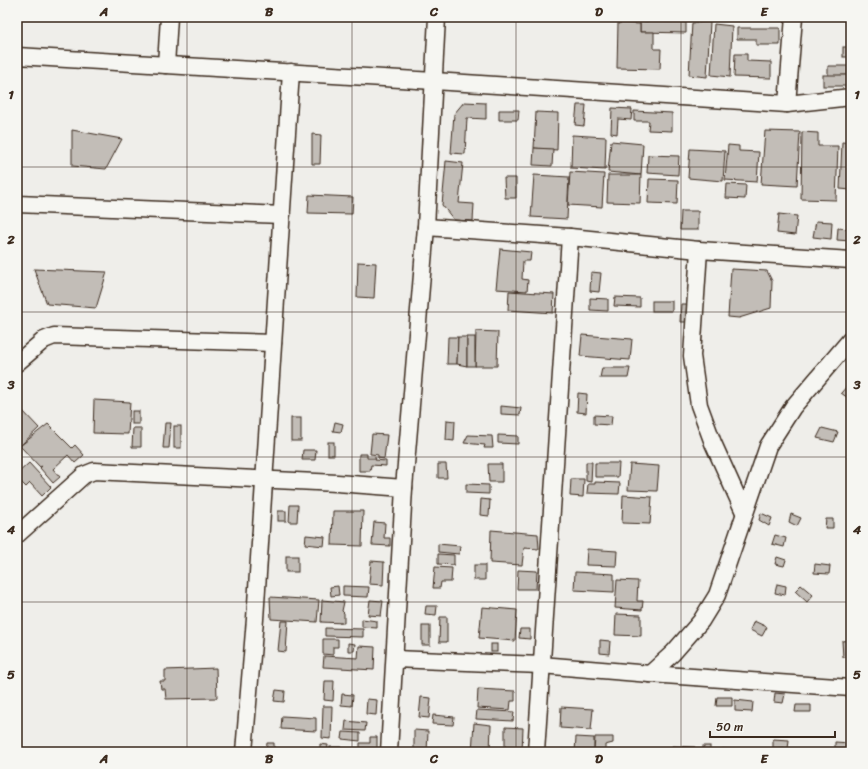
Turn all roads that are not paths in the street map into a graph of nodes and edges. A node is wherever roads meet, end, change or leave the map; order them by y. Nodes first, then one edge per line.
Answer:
1 (169, 17) edge
2 (437, 17) edge
3 (794, 17) edge
4 (17, 56) edge
5 (166, 65) junction
6 (291, 72) junction
7 (434, 81) junction
8 (851, 97) edge
9 (787, 104) junction
10 (17, 204) edge
11 (282, 215) junction
12 (426, 227) junction
13 (570, 237) junction
14 (699, 250) junction
15 (851, 260) edge
16 (851, 339) edge
17 (274, 343) junction
18 (17, 363) edge
19 (264, 479) junction
20 (404, 488) junction
21 (744, 512) junction
22 (17, 535) edge
23 (395, 658) junction
24 (542, 665) junction
25 (650, 674) junction
26 (851, 688) edge
27 (244, 752) edge
28 (389, 752) edge
29 (536, 752) edge

1 - 5 street
2 - 7 street
3 - 9 street
4 - 5 street
5 - 6 street
6 - 7 street
6 - 11 street
7 - 9 street
7 - 12 street
8 - 9 street
10 - 11 street
11 - 17 street
12 - 13 street
12 - 20 street
13 - 14 street
13 - 24 street
14 - 15 street
14 - 21 street
16 - 21 street
17 - 18 street
17 - 19 street
19 - 20 street
19 - 22 street
19 - 27 street
20 - 23 street
21 - 25 street
23 - 24 street
23 - 28 street
24 - 25 street
24 - 29 street
25 - 26 street

